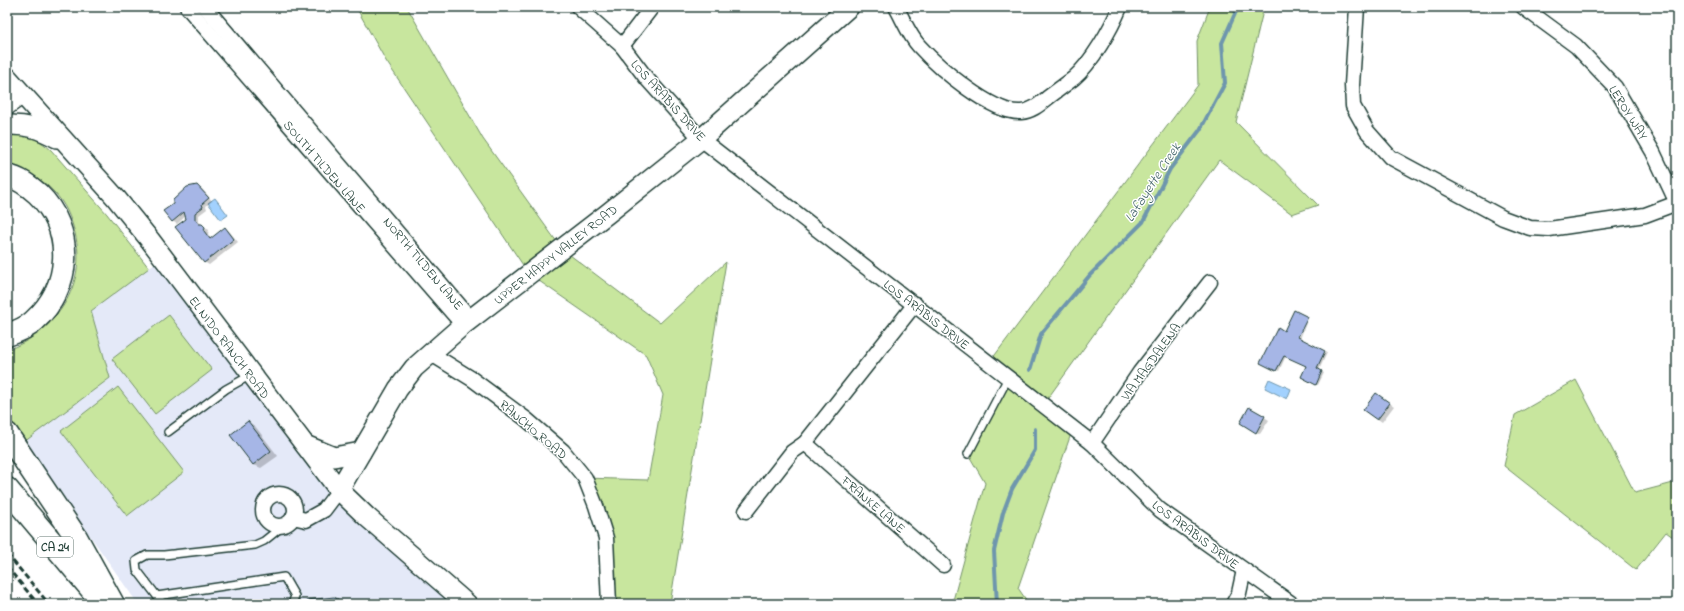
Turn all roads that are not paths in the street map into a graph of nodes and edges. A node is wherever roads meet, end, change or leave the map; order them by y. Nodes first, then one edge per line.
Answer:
1 (187, 7) edge
2 (205, 7) edge
3 (578, 7) edge
4 (652, 7) edge
5 (849, 7) edge
6 (896, 7) edge
7 (1120, 7) edge
8 (1357, 7) edge
9 (1523, 7) edge
10 (622, 46) junction
11 (7, 77) edge
12 (22, 94) junction
13 (7, 105) edge
14 (7, 125) edge
15 (701, 139) junction
16 (65, 142) junction
17 (7, 176) edge
18 (1677, 203) edge
19 (1210, 282) dead end
20 (915, 304) junction
21 (467, 322) junction
22 (7, 335) edge
23 (430, 353) junction
24 (251, 375) junction
25 (1008, 378) junction
26 (168, 432) dead end
27 (7, 434) edge
28 (804, 443) junction
29 (1092, 443) junction
30 (305, 445) junction
31 (361, 452) junction
32 (968, 454) dead end
33 (7, 489) edge
34 (339, 490) junction
35 (746, 512) dead end
36 (289, 521) joint
37 (943, 565) dead end
38 (1244, 570) junction
39 (156, 596) junction
40 (104, 604) edge
41 (113, 604) edge
42 (163, 604) edge
43 (292, 604) edge
44 (467, 604) edge
45 (609, 604) edge
46 (1233, 604) edge
47 (1292, 604) edge

1 - 21 street, SOUTH TILDEN LANE
2 - 21 street, NORTH TILDEN LANE
3 - 10 street, LOS ARABIS DRIVE
4 - 10 street
5 - 15 street, UPPER HAPPY VALLEY ROAD
6 - 7 street
8 - 18 street
9 - 18 street, LEROY WAY
10 - 15 street, LOS ARABIS DRIVE
11 - 12 street, EL NIDO RANCH ROAD
12 - 13 street
12 - 16 street, EL NIDO RANCH ROAD
14 - 16 street
15 - 20 street, LOS ARABIS DRIVE
15 - 21 street, UPPER HAPPY VALLEY ROAD
16 - 24 street, EL NIDO RANCH ROAD
17 - 22 highway
19 - 29 street, VIA MAGDALENA
20 - 25 street, LOS ARABIS DRIVE
20 - 28 street
21 - 23 street, UPPER HAPPY VALLEY ROAD
23 - 31 street, UPPER HAPPY VALLEY ROAD
23 - 45 street, RANCHO ROAD
24 - 26 lane
24 - 30 street, EL NIDO RANCH ROAD
25 - 29 street, LOS ARABIS DRIVE
25 - 32 lane
27 - 41 highway
28 - 35 street
28 - 37 street, FRANKE LANE
29 - 38 street, LOS ARABIS DRIVE
30 - 31 street
30 - 34 street, EL NIDO RANCH ROAD
31 - 34 street, UPPER HAPPY VALLEY ROAD
33 - 40 highway, CA 24
34 - 36 street, UPPER HAPPY VALLEY ROAD
34 - 44 street, EL NIDO RANCH ROAD
36 - 39 lane
38 - 46 street
38 - 47 street, LOS ARABIS DRIVE
39 - 42 lane
39 - 43 lane

